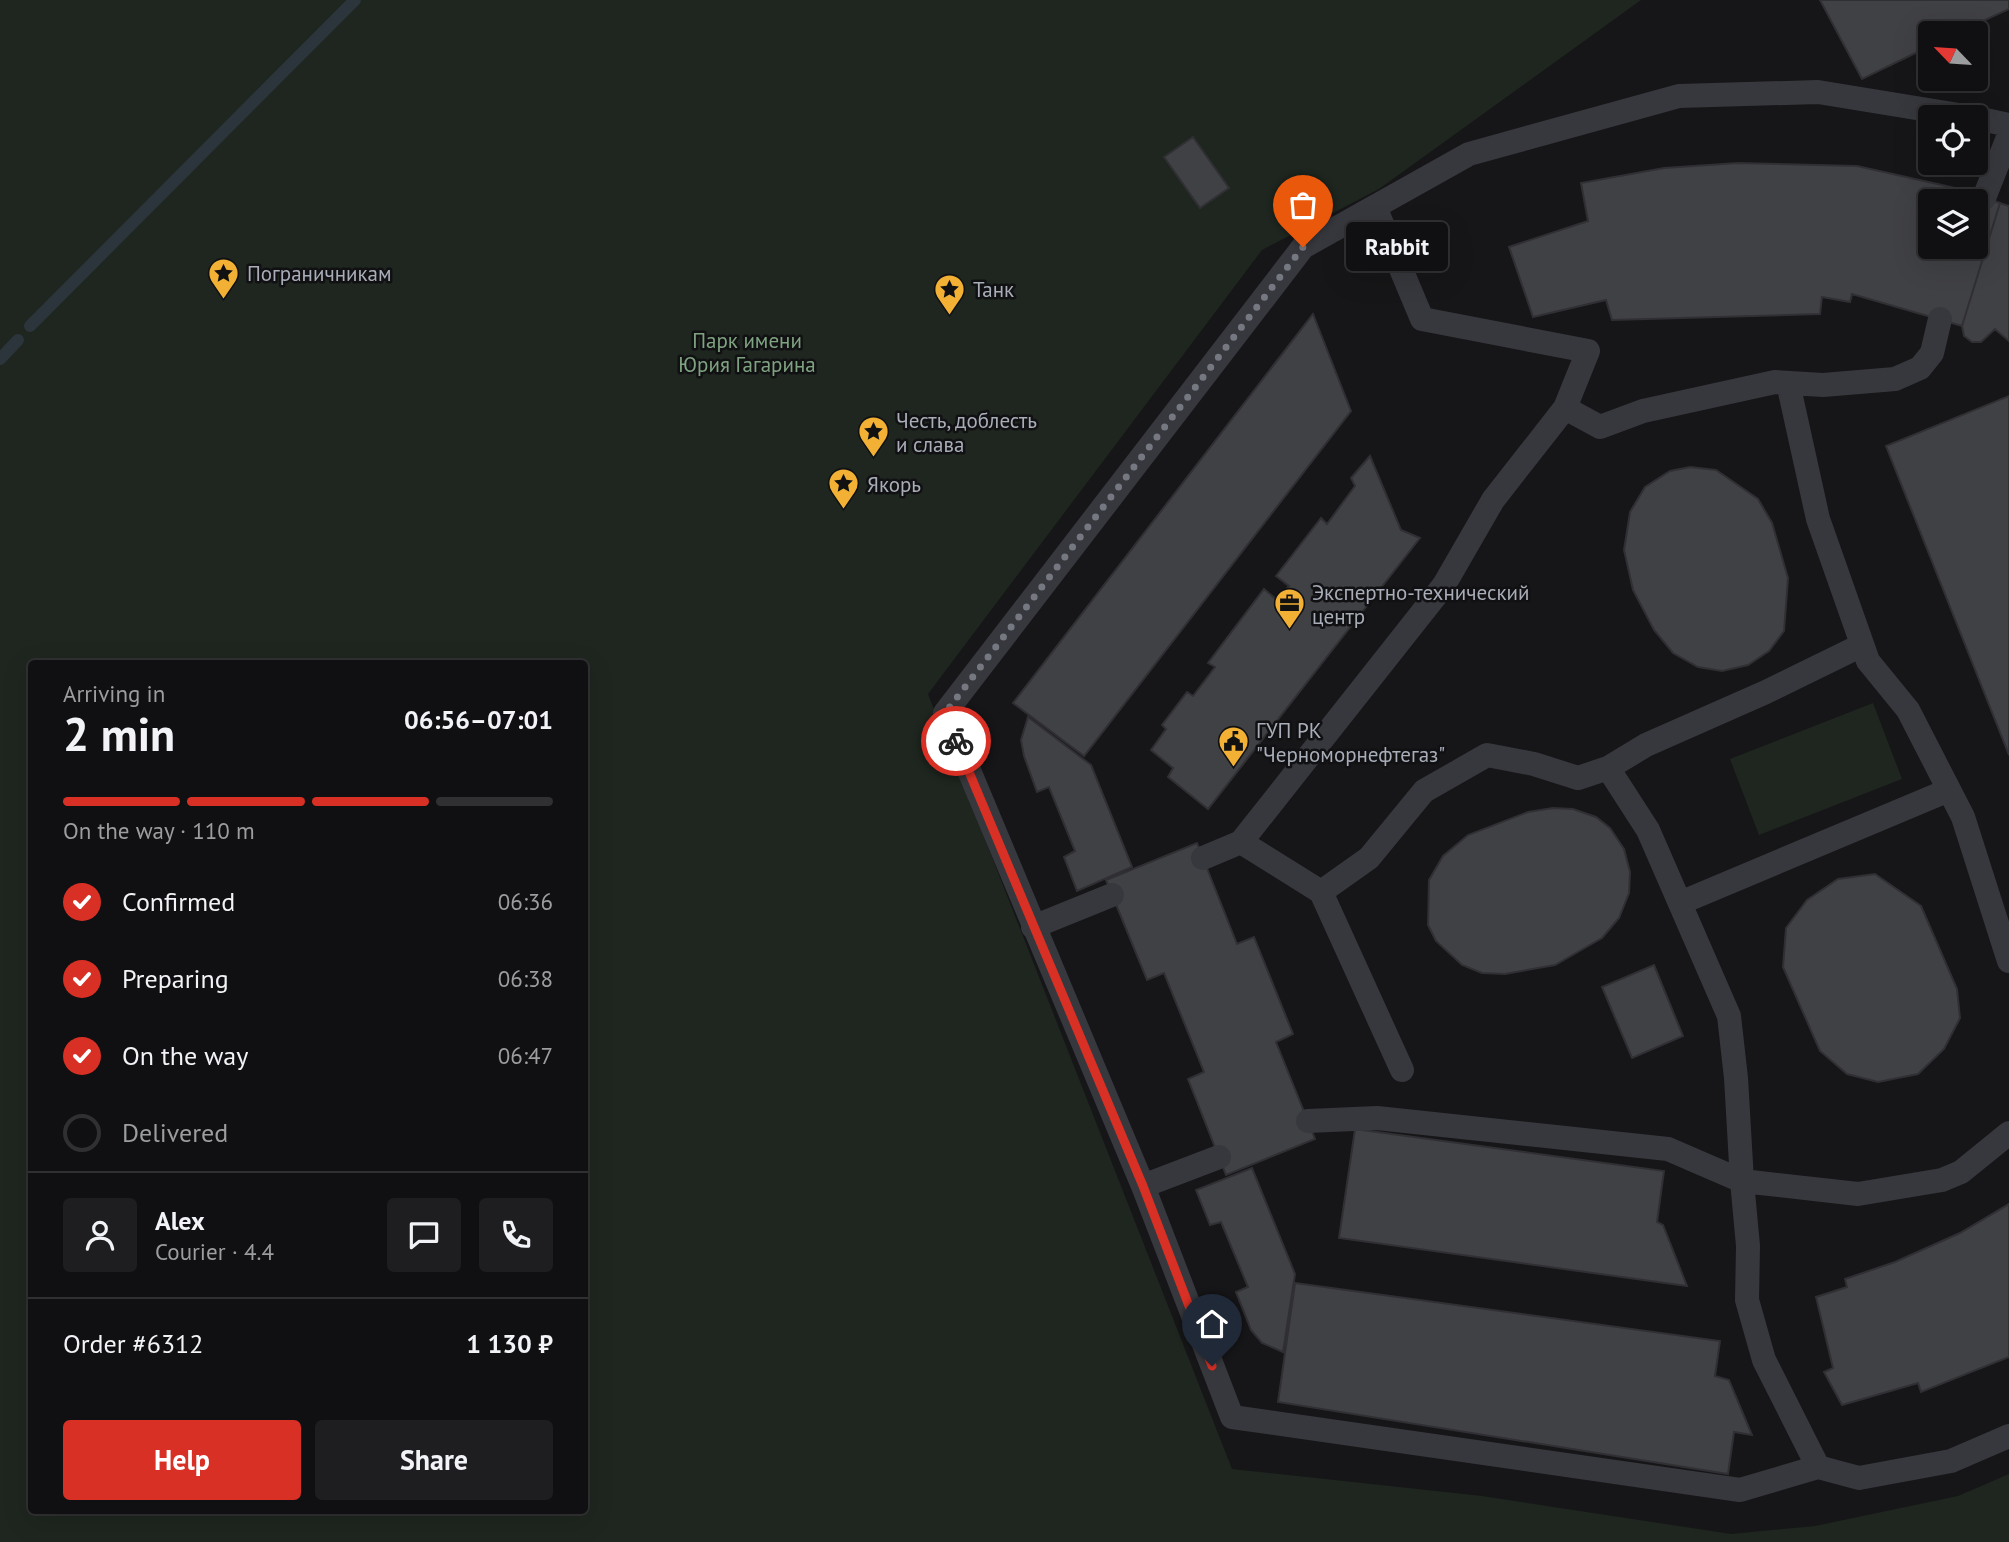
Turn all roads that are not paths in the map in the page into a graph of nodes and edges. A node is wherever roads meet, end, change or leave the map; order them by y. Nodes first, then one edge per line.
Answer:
1 (1918, 109) edge
2 (1988, 121) edge
3 (2009, 125) edge
4 (2009, 135) edge
5 (1988, 189) edge
6 (1376, 207) junction
7 (1940, 319) dead end
8 (1788, 383) junction
9 (1565, 408) junction
10 (1862, 645) junction
11 (1608, 768) junction
12 (1949, 790) junction
13 (1241, 842) junction
14 (1203, 858) dead end
15 (1321, 892) junction
16 (1112, 895) dead end
17 (1680, 903) junction
18 (1033, 927) junction
19 (2009, 961) edge
20 (1402, 1070) dead end
21 (1308, 1121) dead end
22 (2009, 1133) edge
23 (1219, 1157) dead end
24 (1742, 1181) junction
25 (1143, 1186) junction
26 (2009, 1436) edge
27 (1818, 1467) junction

1 - 6 lane
2 - 3 lane
4 - 5 lane
6 - 9 lane
6 - 18 lane
7 - 8 lane
8 - 9 lane
8 - 10 lane
9 - 13 lane
10 - 11 lane
10 - 12 lane
11 - 15 lane
11 - 17 lane
12 - 17 lane
12 - 19 lane
13 - 14 lane
13 - 15 lane
15 - 20 lane
16 - 18 lane
17 - 24 lane
18 - 25 lane
21 - 24 lane
22 - 24 lane
23 - 25 lane
24 - 27 lane
25 - 27 lane
26 - 27 lane

